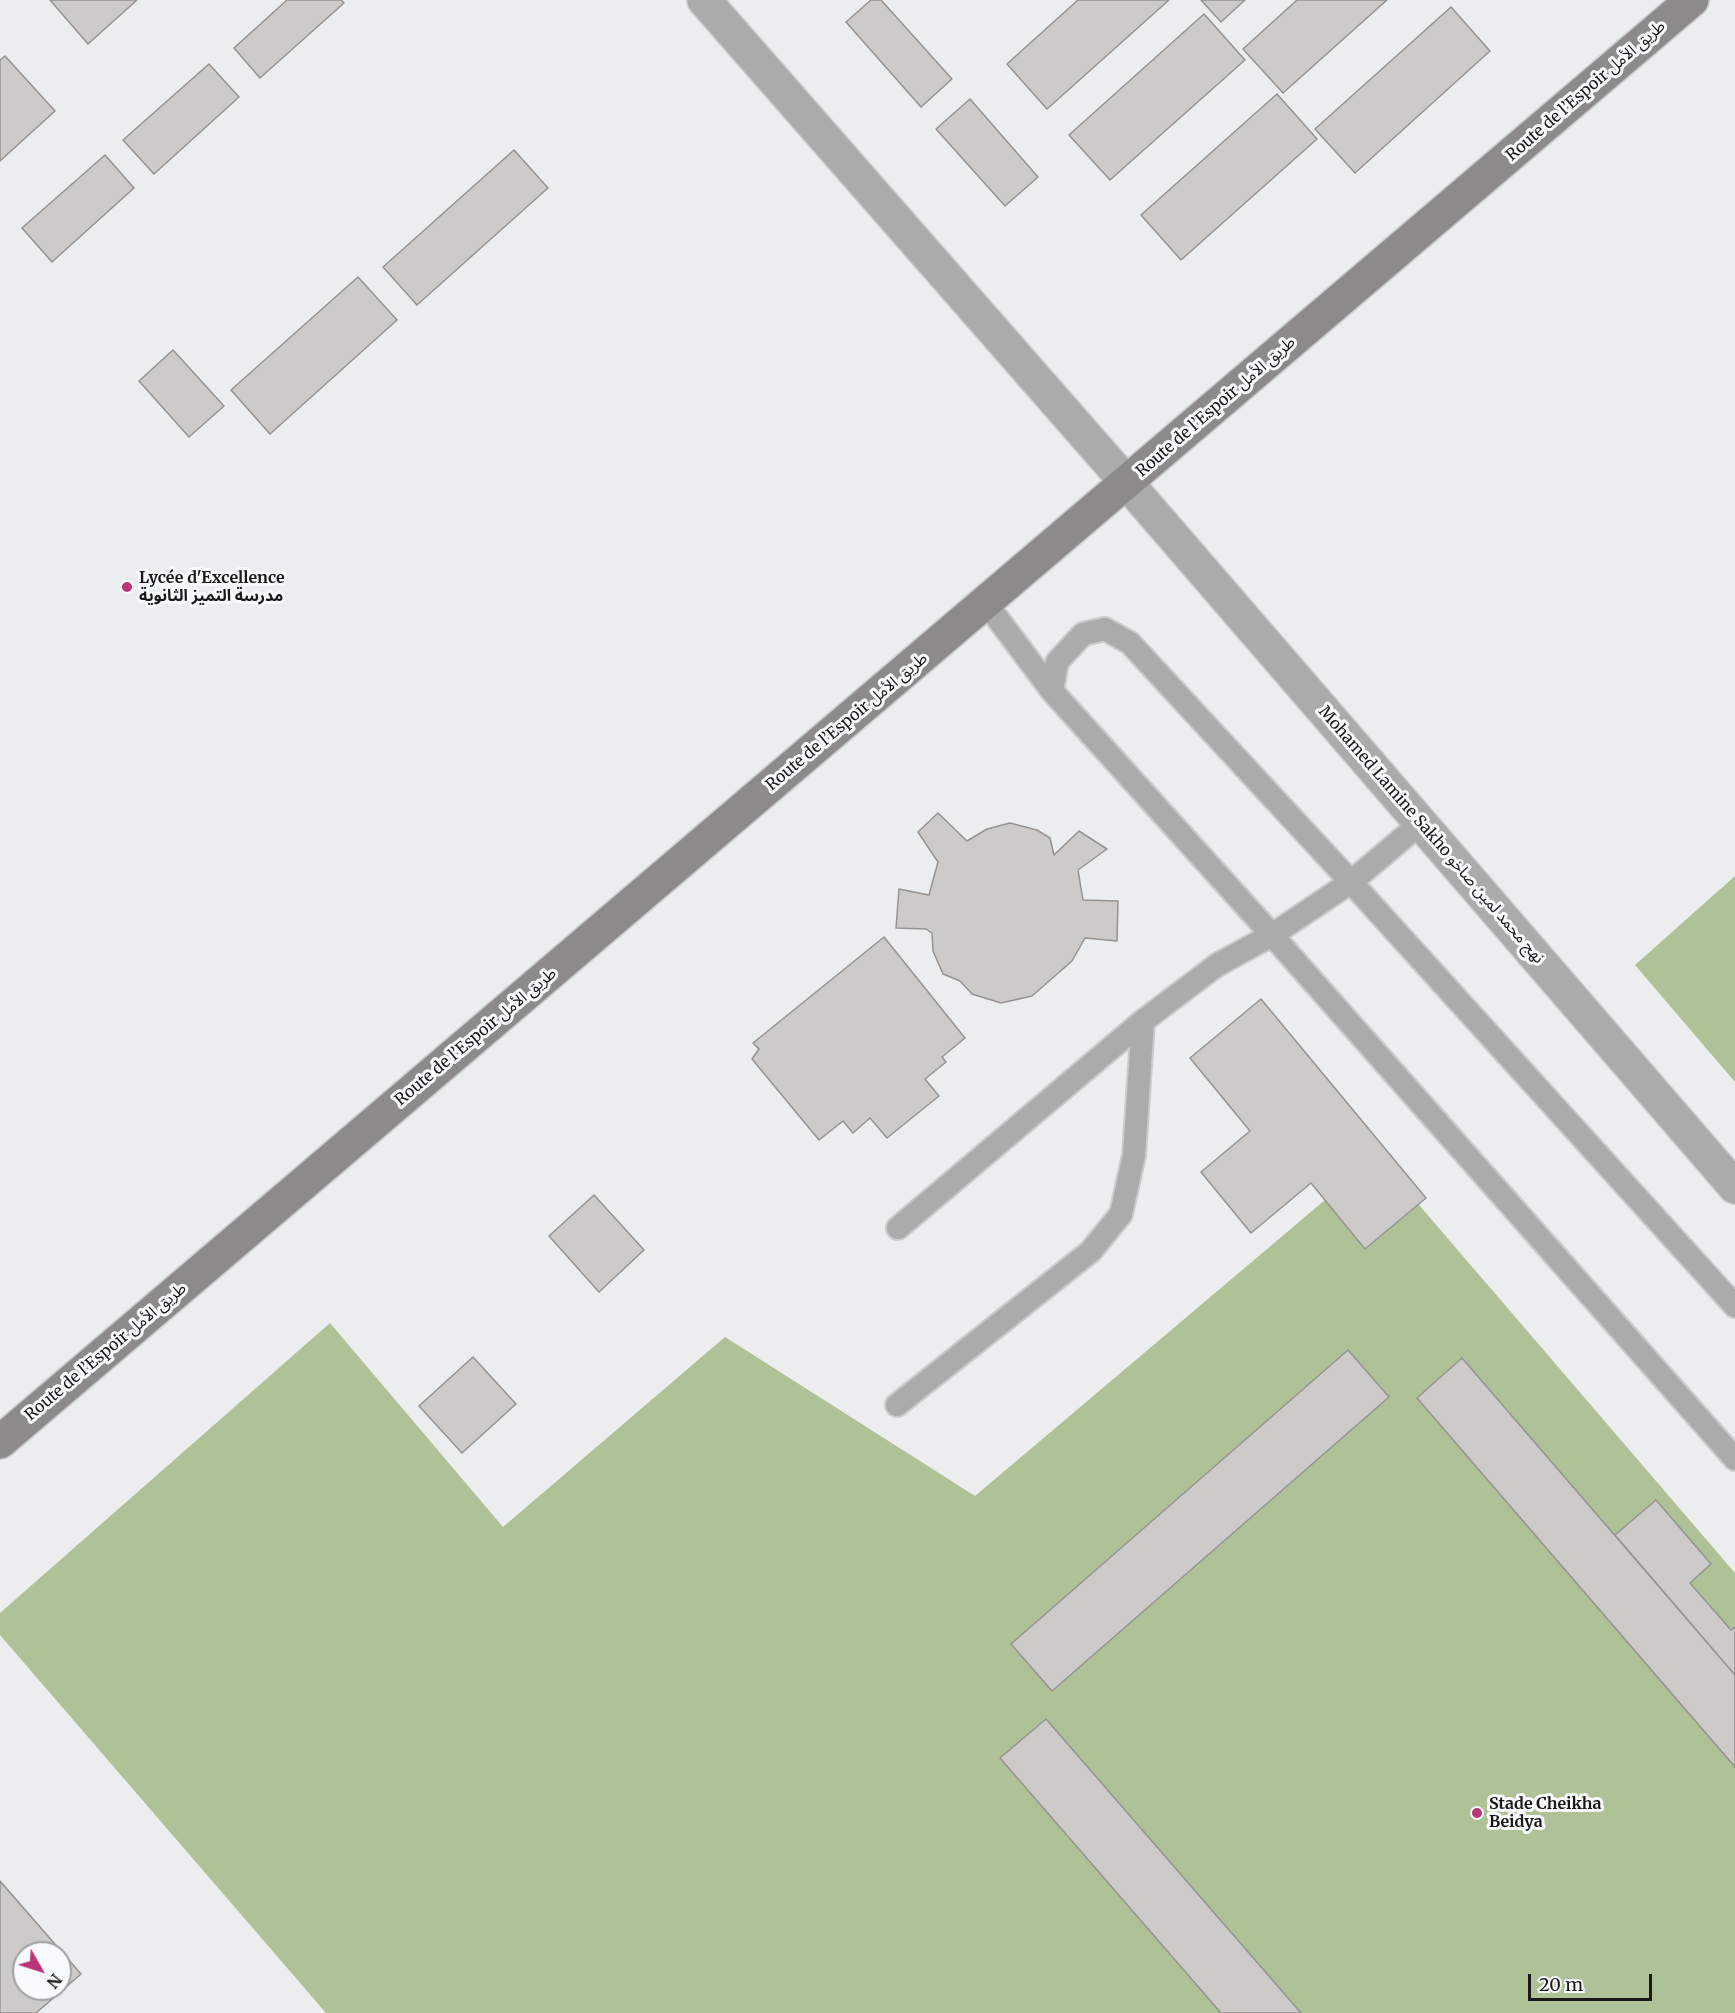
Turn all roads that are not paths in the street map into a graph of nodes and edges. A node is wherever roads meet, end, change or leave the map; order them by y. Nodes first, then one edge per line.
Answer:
1 (704, 0) edge
2 (1692, 0) edge
3 (1127, 483) junction
4 (986, 603) junction
5 (1052, 691) junction
6 (1421, 823) junction
7 (1351, 882) junction
8 (1272, 935) junction
9 (1143, 1021) junction
10 (1735, 1187) edge
11 (898, 1228) dead end
12 (1735, 1306) edge
13 (897, 1405) dead end
14 (0, 1442) edge
15 (1732, 1451) edge

1 - 3 street, Mohamed Lamine Sakho نهج محمد لمين صاخو
2 - 3 street, Route de l’Espoir طريق الأمل
3 - 4 street, Route de l’Espoir طريق الأمل
3 - 6 street, Mohamed Lamine Sakho نهج محمد لمين صاخو
4 - 5 lane
4 - 14 street, Route de l’Espoir طريق الأمل
5 - 7 lane
5 - 8 lane
6 - 7 lane
6 - 10 street, Mohamed Lamine Sakho نهج محمد لمين صاخو
7 - 8 lane
7 - 12 lane
8 - 9 lane
8 - 15 lane
9 - 11 lane
9 - 13 lane

